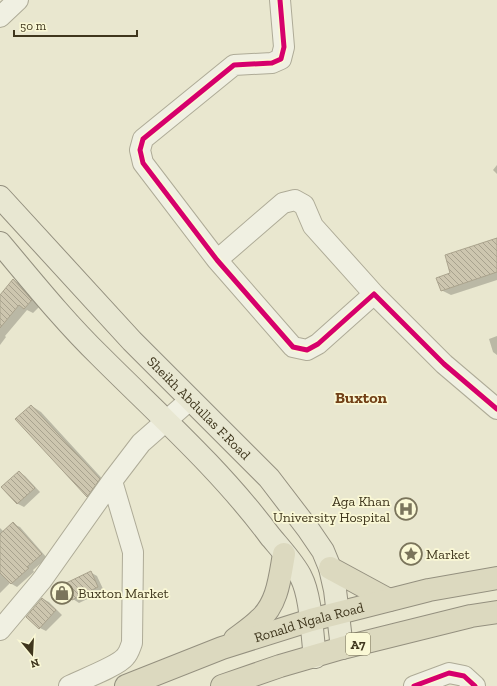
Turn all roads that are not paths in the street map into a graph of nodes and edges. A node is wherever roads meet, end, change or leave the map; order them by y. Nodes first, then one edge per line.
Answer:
1 (18, 0) edge
2 (280, 0) edge
3 (0, 17) edge
4 (0, 198) edge
5 (0, 243) edge
6 (217, 260) junction
7 (374, 294) junction
8 (191, 399) junction
9 (497, 408) edge
10 (167, 421) junction
11 (112, 481) junction
12 (284, 554) junction
13 (330, 568) junction
14 (497, 578) edge
15 (389, 600) junction
16 (338, 612) junction
17 (497, 612) edge
18 (311, 620) junction
19 (0, 630) edge
20 (222, 648) junction
21 (342, 648) junction
22 (315, 657) junction
23 (68, 686) edge
24 (126, 686) edge
25 (222, 686) edge
26 (414, 686) edge
27 (474, 686) edge

1 - 3 street
2 - 6 street
4 - 8 main road, Sheikh Abdullas F.Road
5 - 10 main road
6 - 7 street
6 - 7 street
7 - 9 street
8 - 10 street
8 - 13 main road, Sheikh Abdullas F.Road
10 - 11 street
10 - 12 main road
11 - 19 street
11 - 23 street
12 - 18 main road
12 - 20 highway
13 - 15 highway
13 - 16 main road, Sheikh Abdullas F.Road
14 - 15 highway, Ronald Ngala Road
15 - 16 highway, Ronald Ngala Road
16 - 18 highway, Ronald Ngala Road
16 - 21 main road, Sheikh Abdullas F.Road
17 - 21 highway, A7
18 - 20 highway, Ronald Ngala Road
18 - 22 main road
20 - 24 highway, Ronald Ngala Road
21 - 22 highway, A7
22 - 25 highway, A7
26 - 27 street

